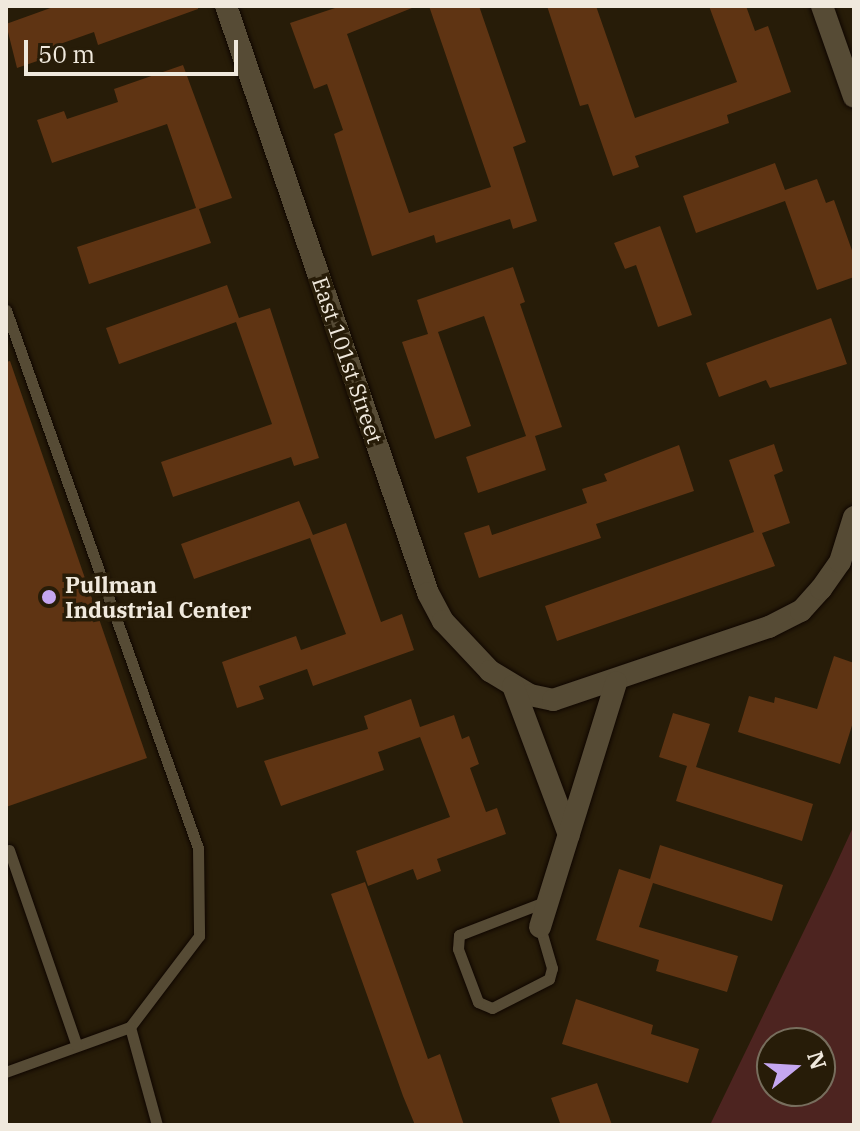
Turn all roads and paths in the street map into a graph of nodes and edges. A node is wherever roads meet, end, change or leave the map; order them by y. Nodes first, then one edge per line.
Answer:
1 (226, 6) edge
2 (822, 6) edge
3 (854, 97) edge
4 (6, 310) edge
5 (854, 517) edge
6 (616, 683) junction
7 (513, 686) junction
8 (569, 835) junction
9 (9, 850) dead end
10 (548, 901) junction
11 (540, 927) joint
12 (130, 1027) junction
13 (77, 1046) junction
14 (6, 1072) edge
15 (157, 1125) edge

1 - 7 street, East 101st Street
2 - 3 street
4 - 12 lane
5 - 6 street, East 101st Street
6 - 7 street, East 101st Street
6 - 8 street
7 - 8 street
8 - 10 street
9 - 13 lane
10 - 11 street
10 - 11 lane
12 - 13 lane
12 - 15 lane
13 - 14 lane

